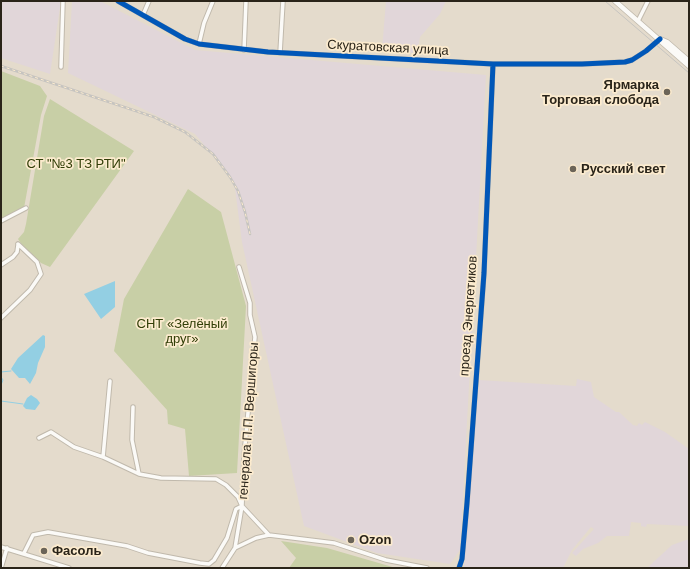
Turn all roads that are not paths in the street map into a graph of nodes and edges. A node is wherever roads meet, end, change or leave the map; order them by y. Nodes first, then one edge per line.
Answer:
1 (63, 1) edge
2 (118, 1) edge
3 (149, 1) edge
4 (213, 1) edge
5 (246, 1) edge
6 (283, 1) edge
7 (615, 1) edge
8 (648, 1) edge
9 (142, 15) junction
10 (638, 21) junction
11 (660, 39) junction
12 (199, 44) junction
13 (244, 50) junction
14 (280, 53) junction
15 (689, 61) edge
16 (493, 64) junction
17 (689, 66) edge
18 (61, 67) dead end
19 (26, 208) dead end
20 (1, 221) edge
21 (1, 265) edge
22 (239, 267) dead end
23 (1, 318) edge
24 (110, 380) dead end
25 (133, 407) dead end
26 (39, 438) dead end
27 (102, 457) junction
28 (139, 474) junction
29 (242, 506) junction
30 (269, 535) junction
31 (1, 547) edge
32 (7, 548) junction
33 (235, 548) junction
34 (24, 553) junction
35 (61, 567) edge
36 (1, 568) edge
37 (69, 568) edge
38 (222, 568) edge
39 (427, 568) edge
40 (459, 568) edge

1 - 18 street
2 - 9 street, Скуратовская улица
3 - 9 street
4 - 12 street
5 - 13 street
6 - 14 street
7 - 10 main road
8 - 10 street
9 - 12 street, Скуратовская улица
10 - 11 main road
11 - 15 main road
11 - 16 street, Скуратовская улица
11 - 17 main road
12 - 13 street, Скуратовская улица
13 - 14 street, Скуратовская улица
14 - 16 street, Скуратовская улица
16 - 40 street, проезд Энергетиков
19 - 20 street
21 - 23 street
22 - 29 street, генерала П.П. Вершигоры
24 - 27 street
25 - 28 street
26 - 27 street
27 - 28 street
28 - 29 street
29 - 30 street
29 - 33 street, генерала П.П. Вершигоры
29 - 34 street
30 - 33 street
30 - 39 street
31 - 32 street
32 - 34 street
32 - 36 street
33 - 38 street
34 - 35 street
35 - 37 street

